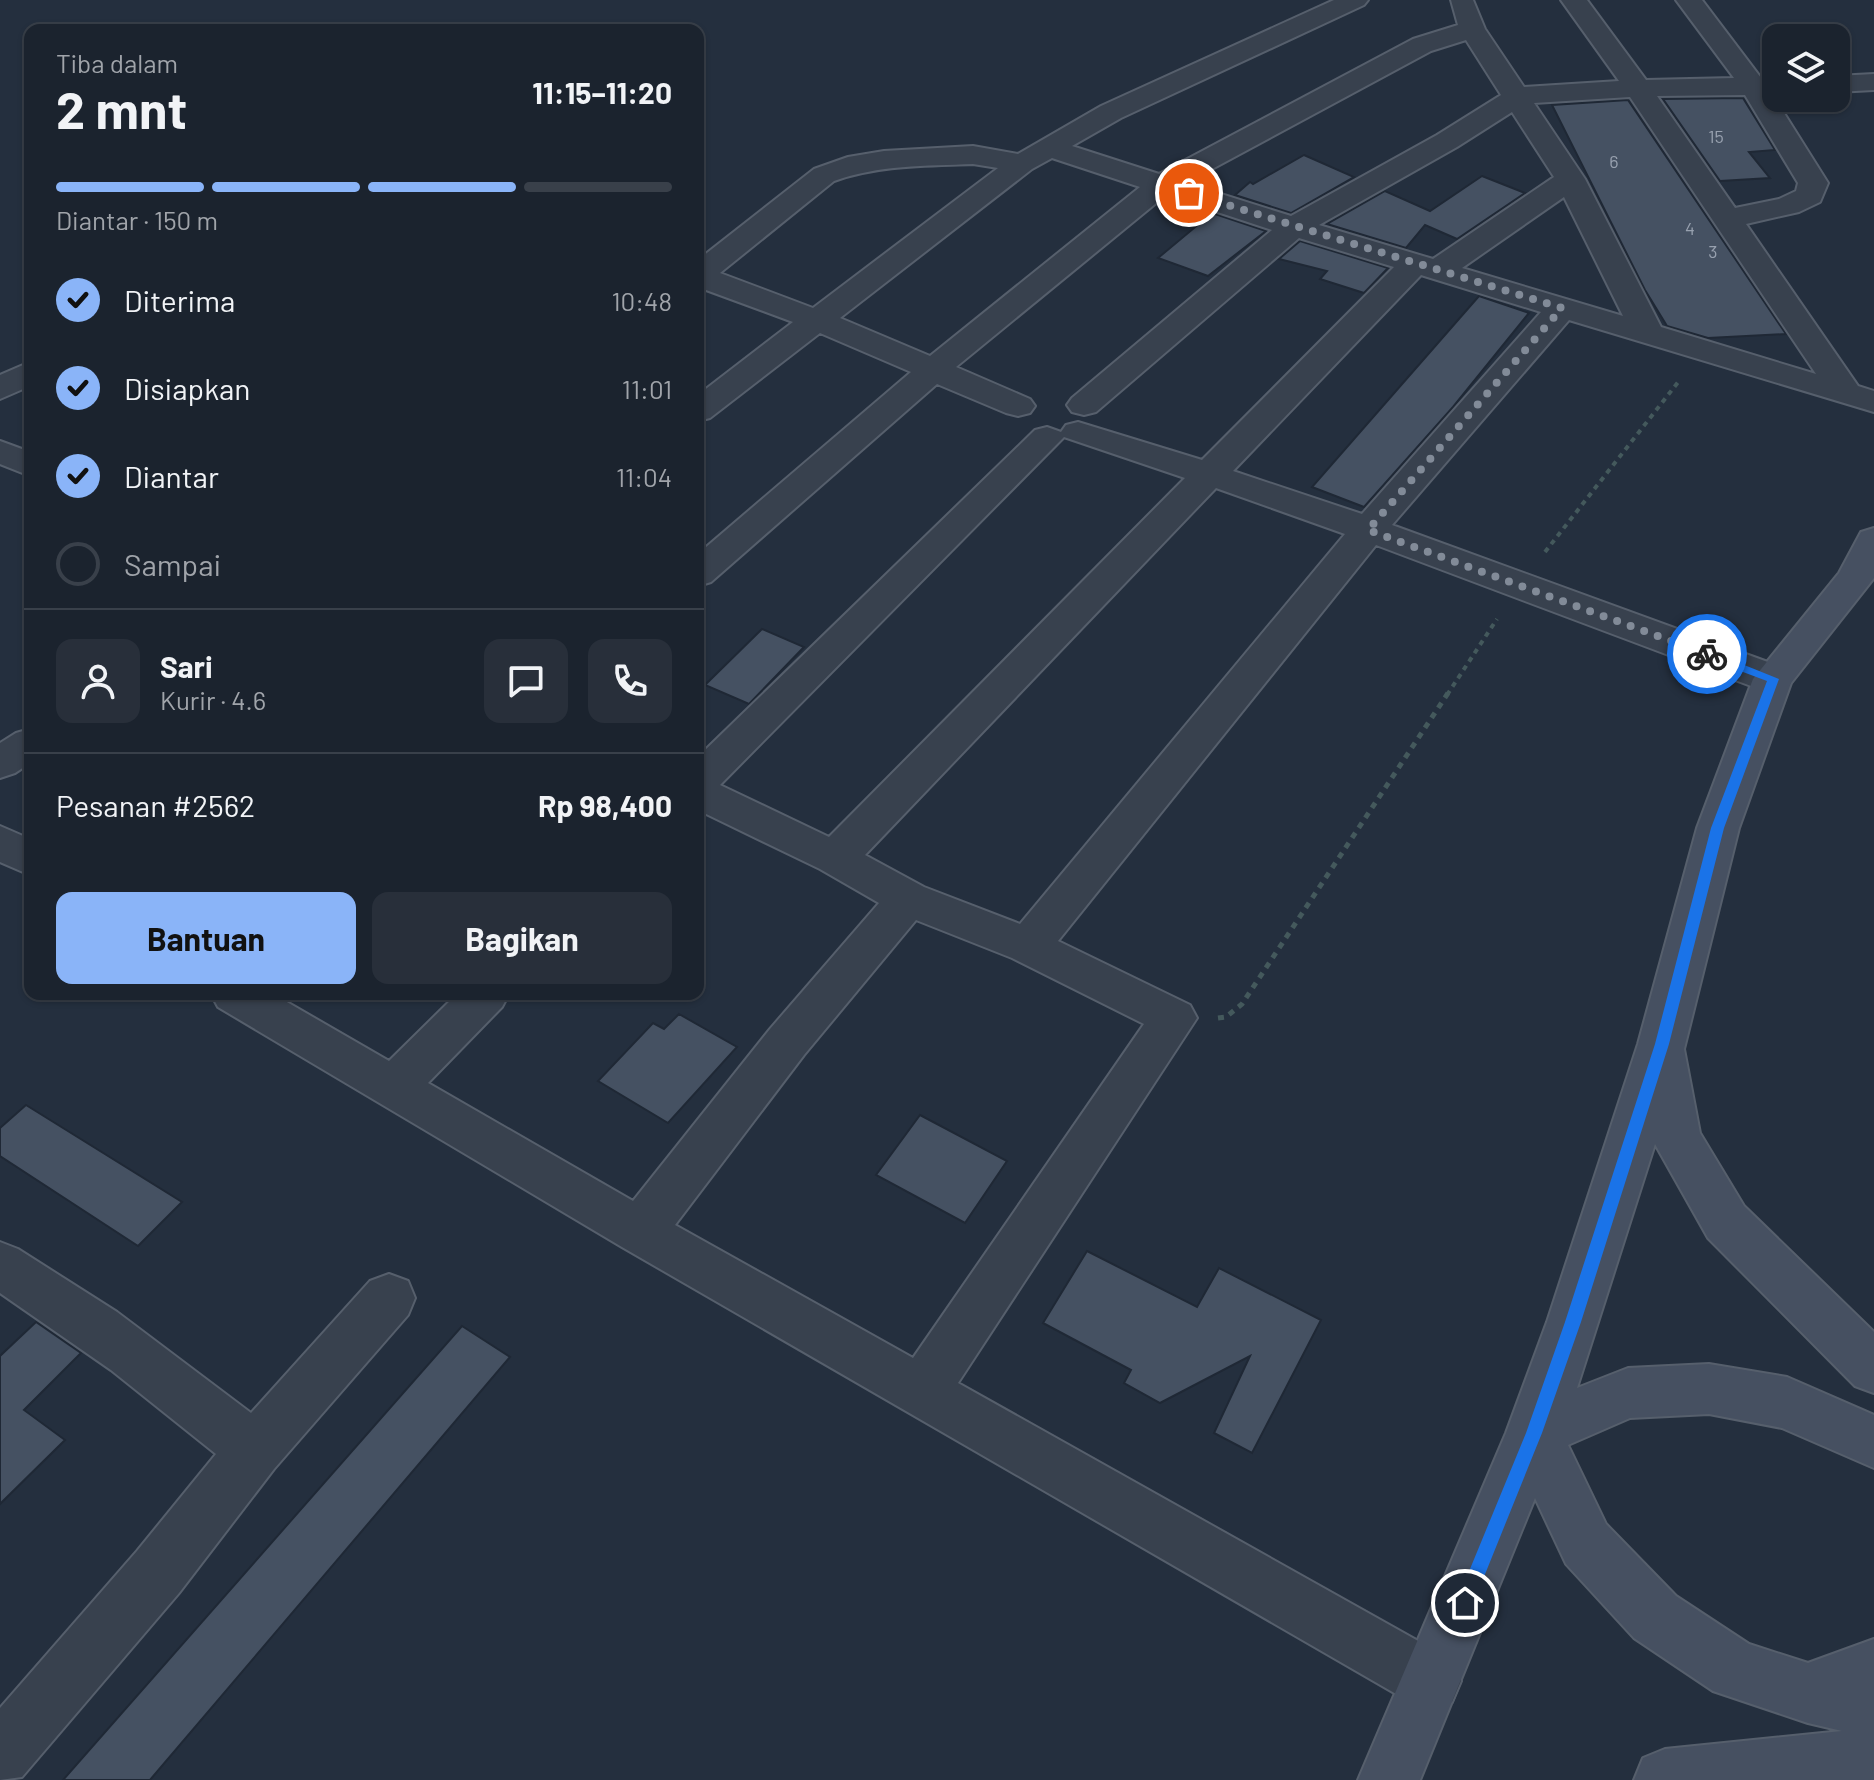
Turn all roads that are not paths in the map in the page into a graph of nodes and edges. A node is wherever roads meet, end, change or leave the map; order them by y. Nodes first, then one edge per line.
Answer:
1 (1355, 0) edge
2 (1461, 0) edge
3 (1574, 0) edge
4 (1689, 0) edge
5 (1472, 29) junction
6 (1874, 82) edge
7 (1850, 83) edge
8 (1762, 84) edge
9 (1762, 87) edge
10 (1638, 88) junction
11 (1518, 96) junction
12 (1778, 112) edge
13 (1036, 156) junction
14 (1570, 179) junction
15 (1162, 184) junction
16 (1727, 219) junction
17 (1294, 227) junction
18 (1426, 266) junction
19 (704, 271) edge
20 (704, 278) edge
21 (1562, 308) junction
22 (817, 320) junction
23 (1649, 335) junction
24 (934, 369) junction
25 (24, 375) edge
26 (0, 389) edge
27 (1861, 398) edge
28 (704, 406) edge
29 (1054, 411) junction
30 (0, 451) edge
31 (24, 462) edge
32 (1208, 473) junction
33 (1368, 530) junction
34 (1868, 563) edge
35 (704, 569) edge
36 (1773, 679) junction
37 (24, 747) edge
38 (0, 763) edge
39 (704, 776) edge
40 (704, 795) edge
41 (0, 842) edge
42 (24, 856) edge
43 (835, 858) junction
44 (908, 899) junction
45 (1028, 946) junction
46 (244, 1000) edge
47 (480, 1000) edge
48 (1662, 1044) junction
49 (393, 1087) junction
50 (640, 1231) junction
51 (0, 1265) edge
52 (389, 1298) dead end
53 (1874, 1368) edge
54 (923, 1390) junction
55 (1534, 1433) junction
56 (1866, 1445) edge
57 (254, 1450) junction
58 (1874, 1669) edge
59 (1431, 1681) junction
60 (1808, 1693) junction
61 (1874, 1708) edge
62 (0, 1755) edge
63 (1874, 1759) edge
64 (1389, 1780) edge
65 (1665, 1780) edge

1 - 13 street
2 - 5 street
3 - 10 street
4 - 8 street
5 - 11 street
5 - 15 street
6 - 7 street
9 - 10 street
10 - 11 street
10 - 16 street
11 - 14 street
11 - 17 street
12 - 16 street
13 - 15 street
13 - 19 street
13 - 22 street
14 - 18 street
14 - 23 street
15 - 17 street
15 - 24 street
16 - 27 street
17 - 18 street
17 - 29 street
18 - 21 street
18 - 32 street
20 - 22 street
21 - 23 street
21 - 33 street
22 - 24 street
22 - 28 street
23 - 27 street
24 - 29 street
24 - 35 street
25 - 26 street
29 - 32 street
29 - 39 street
30 - 31 street
32 - 33 street
32 - 43 street
33 - 36 street
33 - 45 street
34 - 36 main road
36 - 48 main road
37 - 38 street
40 - 43 street
41 - 42 street
43 - 44 street
44 - 45 street
44 - 50 street
45 - 54 street
46 - 49 street
47 - 49 street
48 - 53 main road
48 - 55 main road
49 - 50 street
50 - 54 street
51 - 57 street
52 - 57 street
54 - 59 street
55 - 56 main road
55 - 59 main road
55 - 60 main road
57 - 62 street
58 - 60 main road
59 - 64 main road
60 - 61 main road
63 - 65 main road

